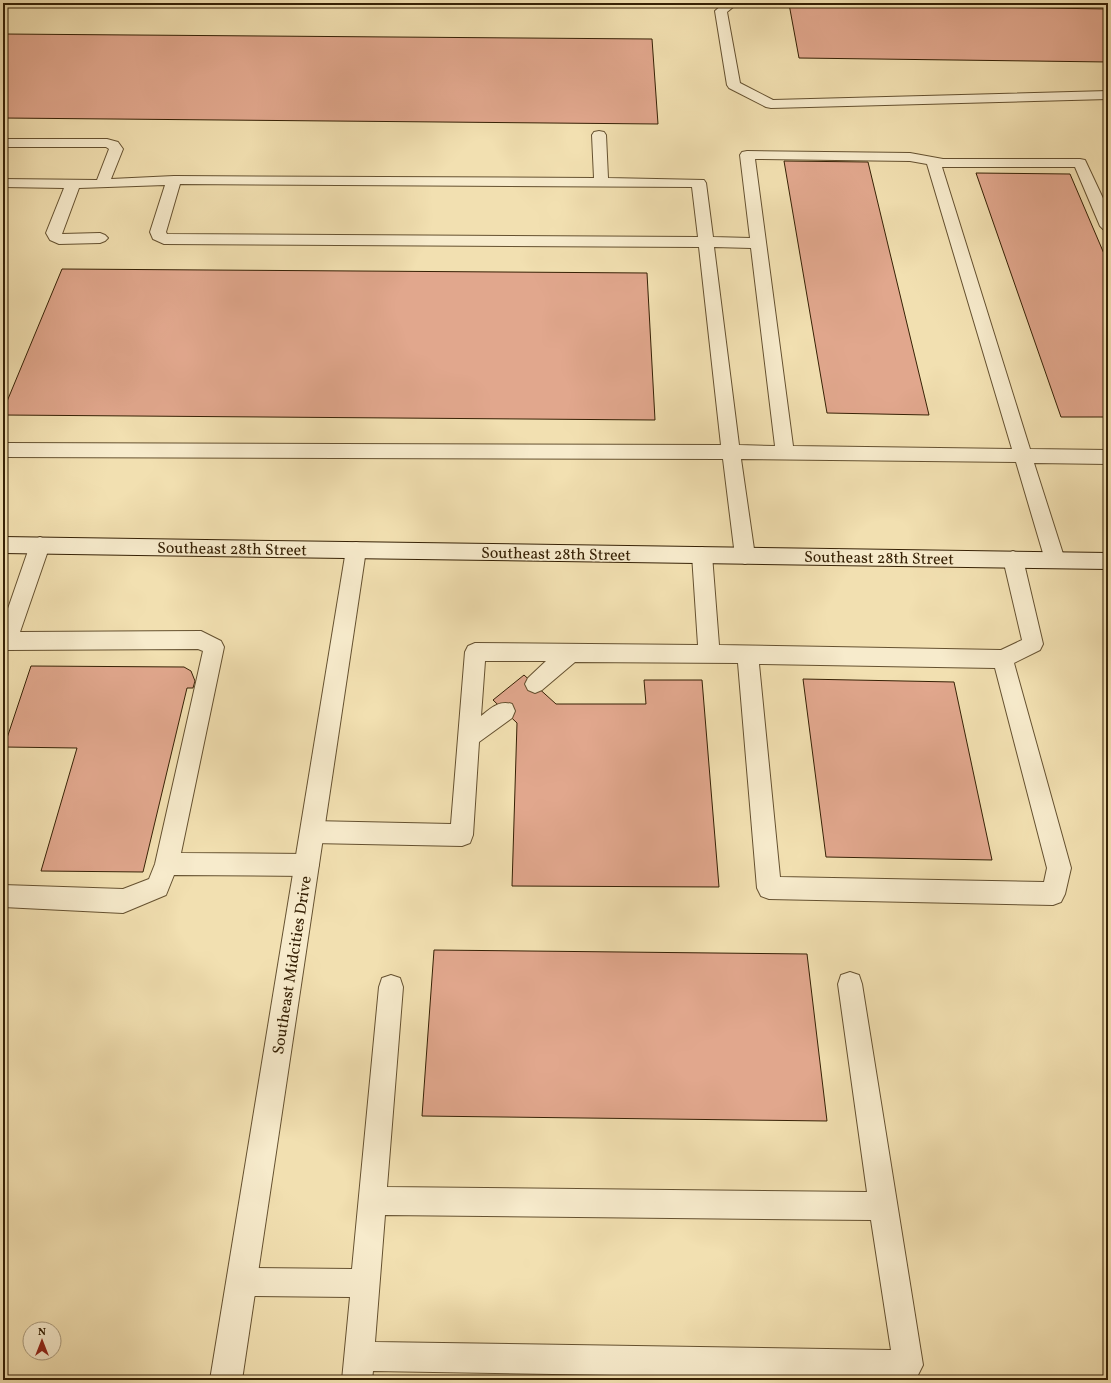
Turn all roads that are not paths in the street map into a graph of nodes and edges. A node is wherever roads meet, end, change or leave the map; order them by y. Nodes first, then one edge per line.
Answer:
1 (732, 3) edge
2 (1108, 95) edge
3 (599, 134) dead end
4 (3, 142) edge
5 (933, 161) junction
6 (174, 180) junction
7 (601, 182) junction
8 (3, 183) edge
9 (73, 184) junction
10 (102, 184) junction
11 (1108, 226) edge
12 (100, 238) dead end
13 (706, 242) junction
14 (758, 243) junction
15 (3, 450) edge
16 (731, 452) junction
17 (785, 453) junction
18 (1022, 456) junction
19 (1108, 457) edge
20 (3, 545) edge
21 (40, 545) junction
22 (356, 550) junction
23 (702, 555) junction
24 (745, 556) junction
25 (1013, 559) junction
26 (1055, 560) junction
27 (1108, 561) edge
28 (5, 647) edge
29 (570, 653) junction
30 (709, 654) junction
31 (748, 655) junction
32 (1003, 659) junction
33 (535, 684) dead end
34 (504, 711) dead end
35 (469, 737) junction
36 (312, 832) junction
37 (167, 864) junction
38 (307, 865) junction
39 (3, 896) edge
40 (850, 984) dead end
41 (390, 987) dead end
42 (372, 1201) junction
43 (883, 1206) junction
44 (242, 1282) junction
45 (365, 1283) junction
46 (358, 1368) edge
47 (908, 1373) edge
48 (226, 1380) edge

1 - 2 lane
3 - 7 lane
4 - 10 lane
5 - 11 lane
5 - 14 lane
5 - 18 lane
6 - 7 lane
6 - 10 lane
6 - 13 lane
7 - 13 lane
8 - 9 lane
9 - 10 lane
9 - 12 lane
13 - 14 lane
13 - 16 lane
14 - 17 lane
15 - 16 lane
16 - 17 lane
16 - 24 lane
17 - 18 lane
18 - 19 lane
18 - 26 lane
20 - 21 main road, Southeast 28th Street
21 - 22 main road, Southeast 28th Street
21 - 28 lane
22 - 23 main road, Southeast 28th Street
22 - 36 main road, Southeast Midcities Drive
23 - 24 main road, Southeast 28th Street
23 - 30 lane
24 - 25 main road, Southeast 28th Street
25 - 26 main road, Southeast 28th Street
25 - 32 lane
26 - 27 main road, Southeast 28th Street
28 - 37 lane
29 - 30 lane
29 - 33 lane
29 - 35 lane
30 - 31 lane
31 - 32 lane
31 - 32 lane
34 - 35 lane
35 - 36 lane
36 - 38 main road, Southeast Midcities Drive
37 - 38 lane
37 - 39 lane
38 - 44 main road, Southeast Midcities Drive
40 - 43 lane
41 - 42 lane
42 - 43 lane
42 - 45 lane
43 - 47 lane
44 - 45 lane
44 - 48 main road, Southeast Midcities Drive
45 - 46 lane
46 - 47 lane

